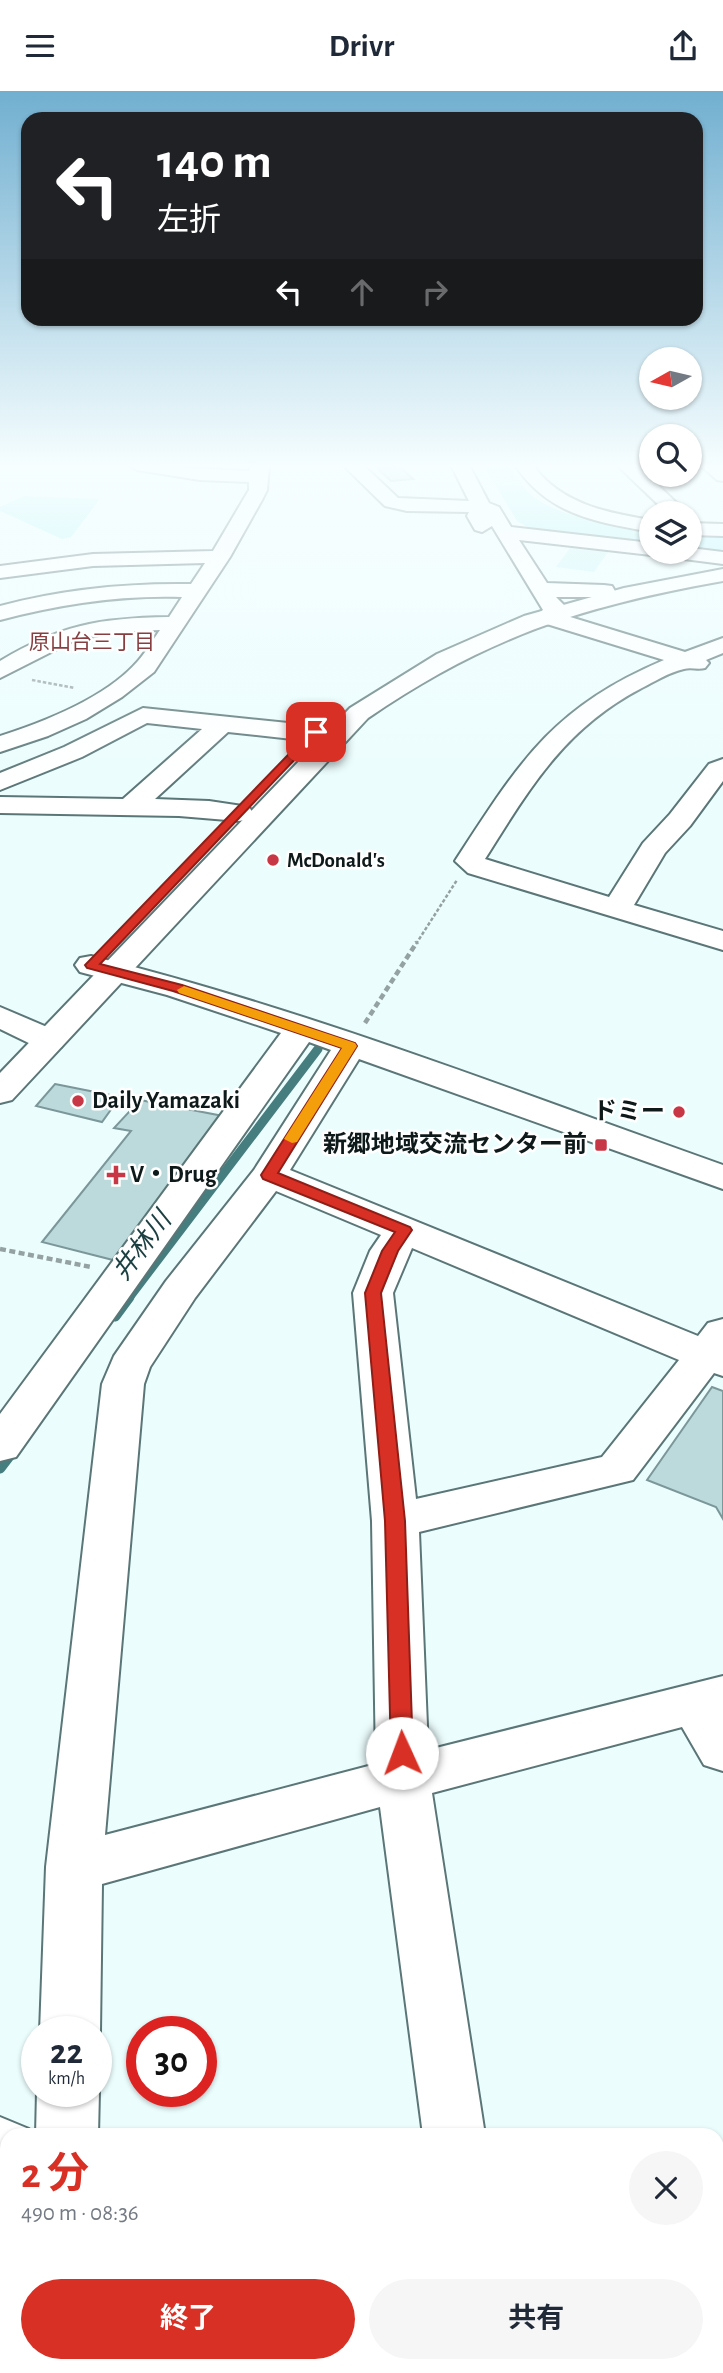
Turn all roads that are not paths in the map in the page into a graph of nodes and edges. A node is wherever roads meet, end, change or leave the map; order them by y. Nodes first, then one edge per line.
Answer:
1 (211, 571) edge
2 (508, 571) edge
3 (527, 571) edge
4 (705, 571) edge
5 (723, 575) edge
6 (198, 591) junction
7 (546, 607) junction
8 (0, 613) edge
9 (177, 623) junction
10 (723, 645) edge
11 (685, 660) junction
12 (723, 669) edge
13 (0, 671) edge
14 (223, 723) junction
15 (326, 734) junction
16 (0, 744) edge
17 (723, 767) edge
18 (0, 782) edge
19 (0, 805) edge
20 (129, 808) junction
21 (239, 813) junction
22 (617, 909) junction
23 (723, 941) edge
24 (104, 968) junction
25 (0, 1017) edge
26 (300, 1031) junction
27 (39, 1035) junction
28 (350, 1046) junction
29 (0, 1061) edge
30 (0, 1093) edge
31 (269, 1175) junction
32 (723, 1178) edge
33 (404, 1230) junction
34 (717, 1349) edge
35 (0, 1446) edge
36 (395, 1521) junction
37 (709, 1699) edge
38 (723, 1750) edge
39 (403, 1779) junction
40 (75, 1867) junction
41 (70, 2016) edge
42 (68, 2107) edge
43 (67, 2128) edge
44 (453, 2128) edge

1 - 6 street
2 - 7 street
3 - 7 street
4 - 7 street
5 - 7 street
6 - 8 street
6 - 9 street
7 - 11 street
7 - 15 street
9 - 13 street
9 - 16 street
10 - 11 street
11 - 12 street
11 - 22 street
14 - 15 street
14 - 18 street
14 - 20 street
15 - 21 street
15 - 24 street
17 - 22 street
19 - 20 street
20 - 21 street
21 - 24 street
22 - 23 street
24 - 26 street
24 - 27 street
25 - 27 street
26 - 28 street
26 - 35 street
27 - 29 street
27 - 30 street
28 - 31 street
28 - 32 street
31 - 33 street
31 - 40 street
33 - 34 street
33 - 36 street
34 - 36 street
36 - 39 street
37 - 38 street
37 - 39 street
39 - 40 street
39 - 44 street
40 - 41 street
42 - 43 street

